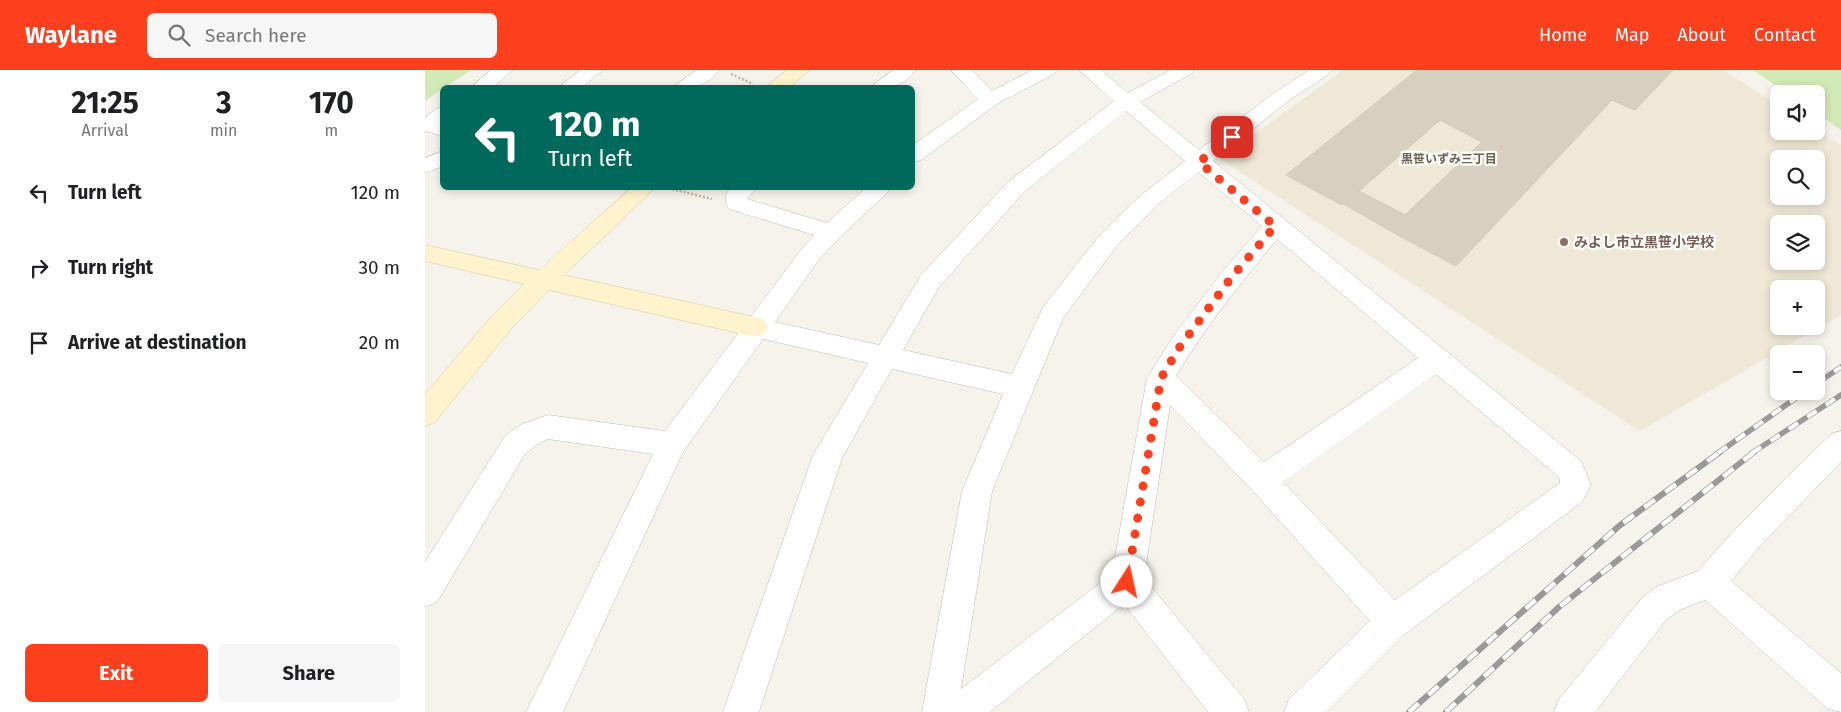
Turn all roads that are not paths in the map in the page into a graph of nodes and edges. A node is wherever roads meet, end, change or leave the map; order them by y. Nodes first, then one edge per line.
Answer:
1 (503, 70) edge
2 (593, 70) edge
3 (709, 70) edge
4 (800, 70) edge
5 (907, 70) edge
6 (961, 70) edge
7 (1047, 70) edge
8 (1089, 70) edge
9 (1184, 70) edge
10 (1322, 70) edge
11 (483, 85) edge
12 (571, 85) edge
13 (686, 85) edge
14 (778, 85) edge
15 (883, 85) edge
16 (990, 100) junction
17 (1126, 102) junction
18 (440, 116) edge
19 (440, 129) edge
20 (915, 154) edge
21 (440, 159) edge
22 (1199, 162) junction
23 (425, 166) edge
24 (642, 190) edge
25 (877, 190) edge
26 (741, 196) edge
27 (1275, 226) junction
28 (831, 232) junction
29 (425, 254) edge
30 (542, 281) junction
31 (755, 327) junction
32 (886, 357) junction
33 (1437, 359) junction
34 (1161, 378) junction
35 (1020, 387) junction
36 (425, 414) edge
37 (1841, 443) edge
38 (672, 444) junction
39 (1261, 480) junction
40 (1127, 582) junction
41 (1709, 583) junction
42 (425, 591) edge
43 (1393, 622) junction
44 (1841, 696) edge
45 (544, 712) edge
46 (741, 712) edge
47 (940, 712) edge
48 (961, 712) edge
49 (1231, 712) edge
50 (1303, 712) edge
51 (1572, 712) edge

1 - 11 street
2 - 12 street
3 - 13 street
4 - 14 street
5 - 15 street
6 - 16 street
7 - 16 street
8 - 17 street
9 - 17 street
10 - 22 street
16 - 20 street
17 - 22 street
17 - 32 street
18 - 19 street
21 - 23 street
22 - 27 street
22 - 35 street
24 - 30 street
25 - 28 street
26 - 28 street
27 - 33 street
27 - 34 street
28 - 31 street
29 - 30 street
30 - 31 street
30 - 36 street
31 - 32 street
31 - 38 street
32 - 35 street
32 - 46 street
33 - 39 street
33 - 43 street
34 - 39 street
34 - 40 street
35 - 47 street
37 - 41 street
38 - 42 street
38 - 45 street
39 - 43 street
40 - 48 street
40 - 49 street
41 - 44 street
41 - 51 street
43 - 50 street

